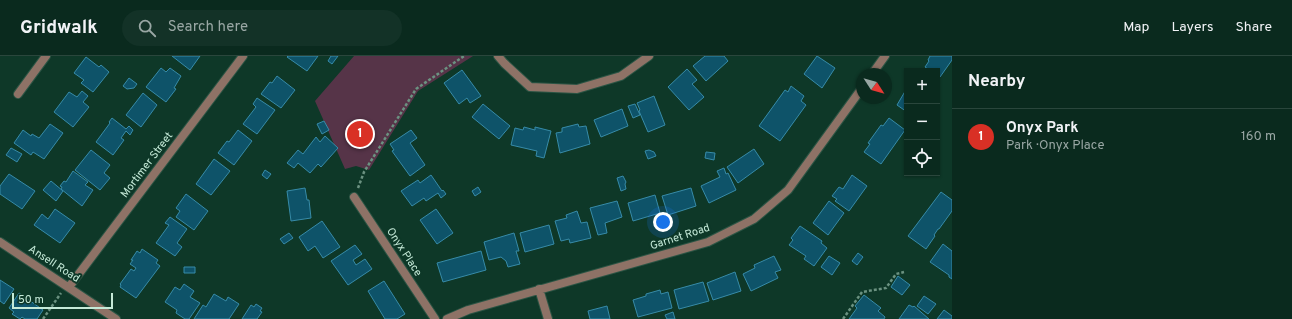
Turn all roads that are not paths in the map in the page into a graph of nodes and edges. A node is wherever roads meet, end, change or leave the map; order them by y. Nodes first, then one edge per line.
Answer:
1 (46, 56) edge
2 (243, 56) edge
3 (498, 56) edge
4 (649, 56) edge
5 (885, 56) edge
6 (876, 68) edge
7 (18, 94) dead end
8 (856, 96) edge
9 (354, 197) road end
10 (0, 242) edge
11 (68, 287) junction
12 (540, 289) junction
13 (116, 319) edge
14 (435, 319) edge
15 (447, 319) edge
16 (548, 319) edge

1 - 7 street
2 - 11 street, Mortimer Street
3 - 4 street
5 - 6 street
8 - 12 street, Garnet Road
9 - 14 street, Onyx Place
10 - 11 street, Ansell Road
11 - 13 street, Ansell Road
12 - 15 street, Garnet Road
12 - 16 street

